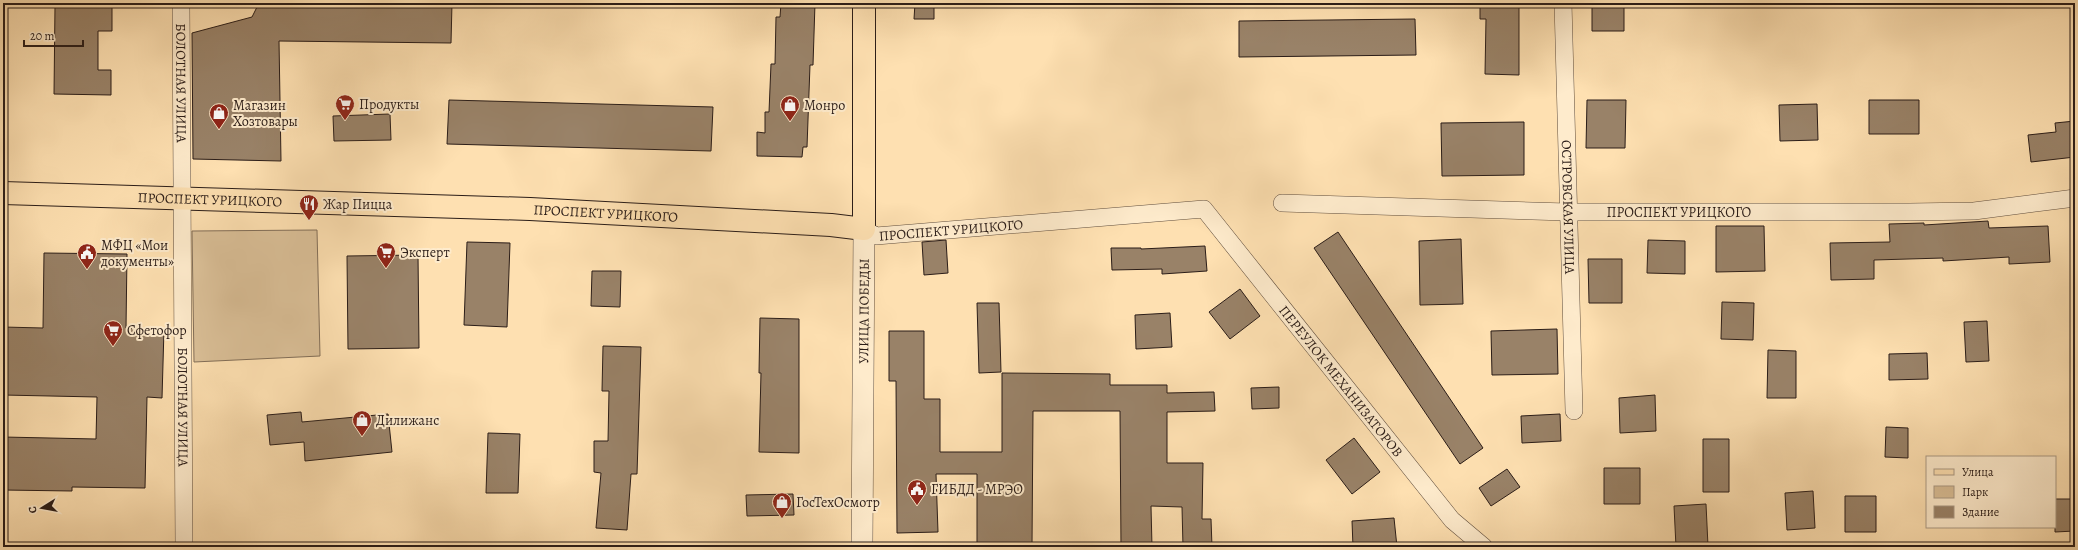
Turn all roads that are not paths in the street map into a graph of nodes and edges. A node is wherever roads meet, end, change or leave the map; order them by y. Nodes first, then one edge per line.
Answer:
1 (181, 3) edge
2 (864, 3) edge
3 (1563, 3) edge
4 (3, 193) edge
5 (2075, 198) edge
6 (182, 200) junction
7 (1282, 203) dead end
8 (1204, 209) joint
9 (1567, 212) junction
10 (864, 229) junction
11 (1574, 411) dead end
12 (184, 547) edge
13 (862, 547) edge
14 (1484, 547) edge

1 - 6 street, БОЛОТНАЯ УЛИЦА
2 - 10 main road, УЛИЦА ПОБЕДЫ
3 - 9 street, ОСТРОВСКАЯ УЛИЦА
4 - 6 main road, ПРОСПЕКТ УРИЦКОГО
5 - 9 street, ПРОСПЕКТ УРИЦКОГО
6 - 10 main road, ПРОСПЕКТ УРИЦКОГО
6 - 12 street, БОЛОТНАЯ УЛИЦА
7 - 9 street, ПРОСПЕКТ УРИЦКОГО
8 - 10 street, ПРОСПЕКТ УРИЦКОГО
8 - 14 street, ПЕРЕУЛОК МЕХАНИЗАТОРОВ
9 - 11 street, ОСТРОВСКАЯ УЛИЦА
10 - 13 street, УЛИЦА ПОБЕДЫ

